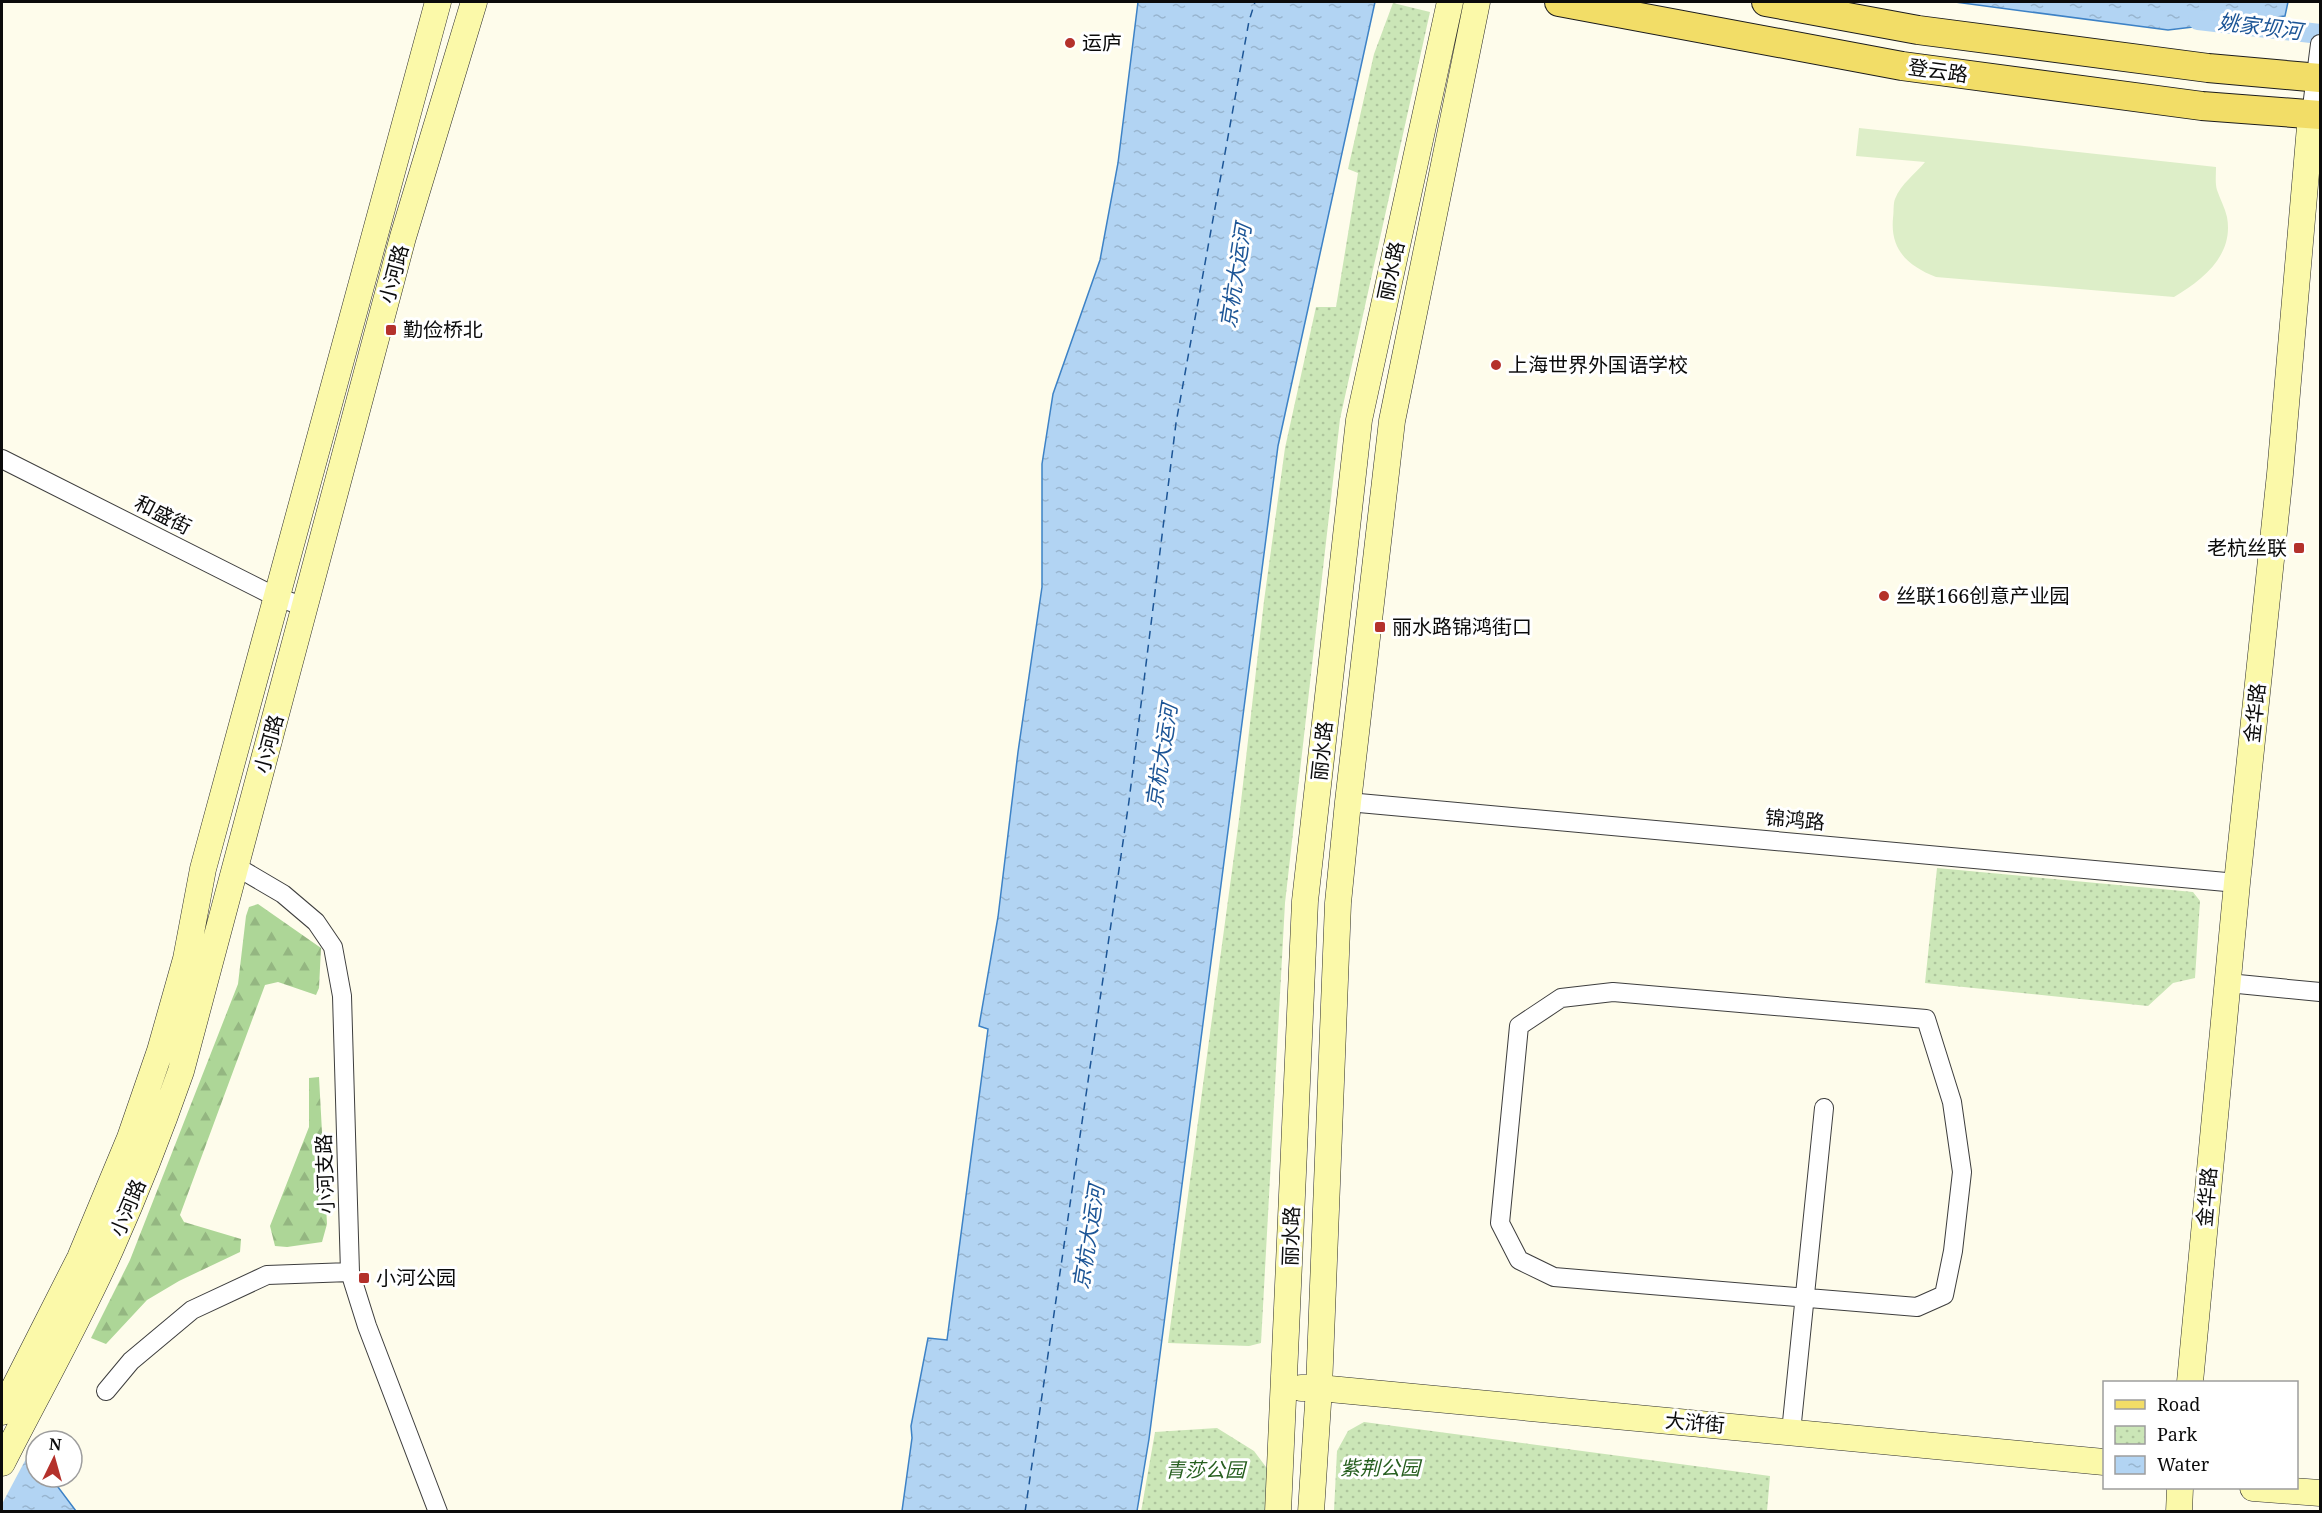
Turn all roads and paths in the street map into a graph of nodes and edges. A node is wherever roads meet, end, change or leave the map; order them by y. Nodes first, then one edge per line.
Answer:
1 (438, 2) edge
2 (474, 2) edge
3 (1450, 2) edge
4 (1477, 2) edge
5 (1559, 2) edge
6 (1766, 2) edge
7 (2320, 46) edge
8 (2318, 77) edge
9 (2316, 115) edge
10 (2, 459) edge
11 (276, 597) junction
12 (306, 607) junction
13 (1348, 802) junction
14 (237, 867) junction
15 (2238, 883) junction
16 (2228, 983) junction
17 (2320, 992) edge
18 (1824, 1108) dead end
19 (142, 1142) junction
20 (350, 1272) junction
21 (1805, 1298) junction
22 (2190, 1381) edge
23 (1285, 1388) junction
24 (1319, 1388) junction
25 (106, 1391) dead end
26 (2, 1412) edge
27 (1791, 1432) junction
28 (2103, 1462) edge
29 (2, 1463) edge
30 (2180, 1489) edge
31 (2266, 1489) edge
32 (2320, 1493) edge
33 (438, 1512) edge
34 (1278, 1512) edge
35 (1311, 1512) edge
36 (2179, 1512) edge

1 - 11 main road, 小河路
2 - 12 main road, 小河路
3 - 23 main road, 丽水路
4 - 13 main road, 丽水路
5 - 9 main road, 登云路
6 - 8 main road, 登云路
7 - 8 street, 金华路
8 - 9 street, 金华路
9 - 15 main road, 金华路
10 - 11 street, 和盛街
11 - 12 street, 和盛街
11 - 19 main road, 小河路
12 - 14 main road, 小河路
13 - 15 street, 锦鸿路
13 - 24 main road, 丽水路
14 - 19 main road, 小河路
14 - 20 street, 小河支路
15 - 16 main road, 金华路
16 - 17 street
16 - 22 main road, 金华路
18 - 21 street
19 - 26 main road, 小河路
19 - 29 main road, 小河路
20 - 25 street
20 - 33 street, 小河支路
21 - 21 street
21 - 27 street
23 - 24 main road, 大浒街
23 - 34 main road, 丽水路
24 - 27 main road, 大浒街
24 - 35 main road, 丽水路
27 - 28 main road, 大浒街
30 - 36 main road
31 - 32 main road

